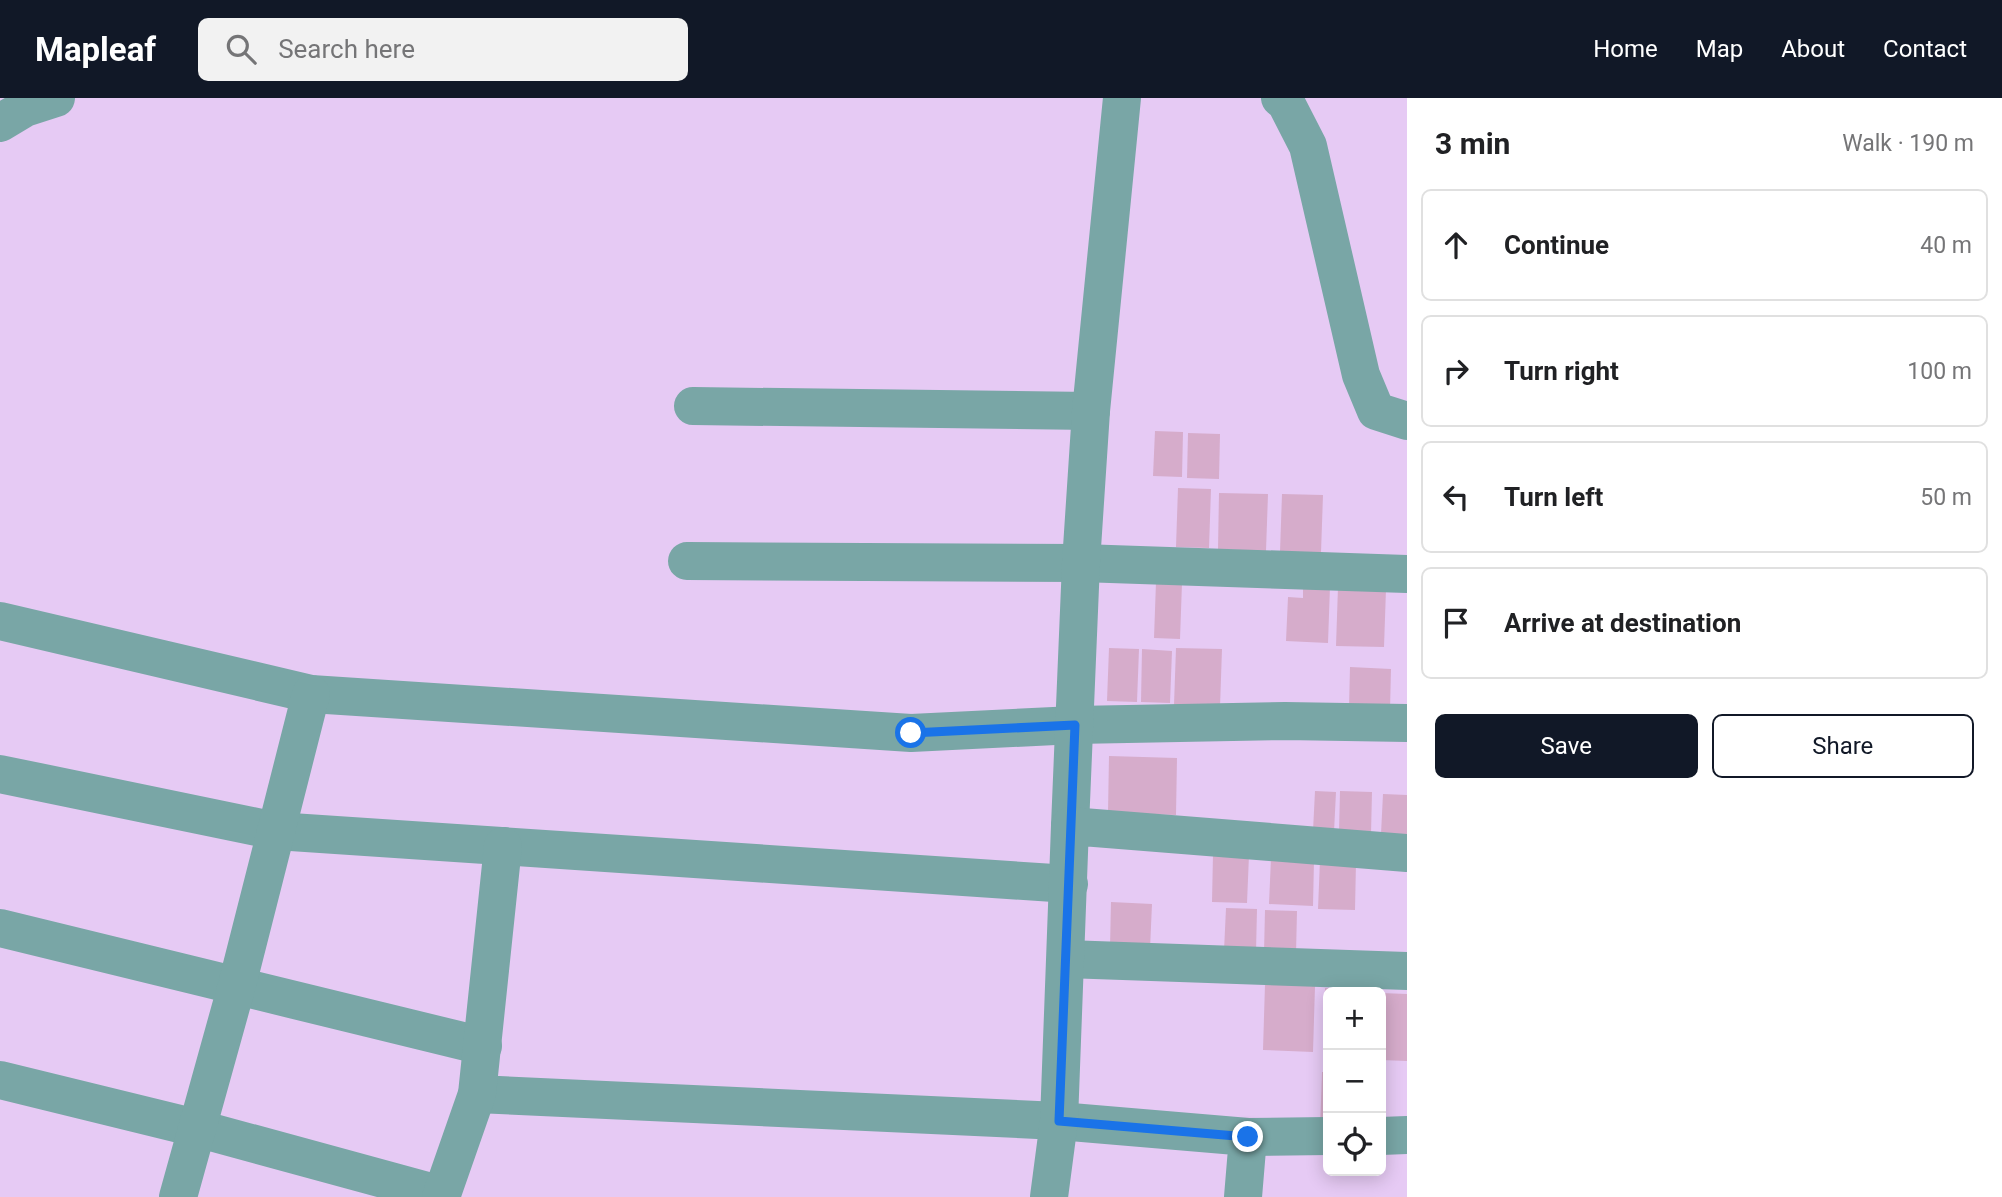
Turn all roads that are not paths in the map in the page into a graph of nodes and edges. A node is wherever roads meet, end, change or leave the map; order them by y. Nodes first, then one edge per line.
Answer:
1 (56, 98) edge
2 (1122, 98) edge
3 (1280, 98) edge
4 (0, 123) edge
5 (693, 406) dead end
6 (1091, 411) junction
7 (1407, 421) edge
8 (687, 561) dead end
9 (1081, 563) junction
10 (1407, 574) edge
11 (0, 621) edge
12 (311, 694) junction
13 (1407, 723) edge
14 (1075, 725) junction
15 (0, 774) edge
16 (1070, 826) junction
17 (276, 831) junction
18 (503, 846) junction
19 (1407, 853) edge
20 (1069, 884) junction
21 (0, 929) edge
22 (1066, 959) junction
23 (1407, 971) edge
24 (237, 985) junction
25 (483, 1046) junction
26 (0, 1080) edge
27 (478, 1094) junction
28 (1059, 1121) junction
29 (195, 1128) junction
30 (1407, 1135) edge
31 (1323, 1136) edge
32 (1386, 1136) edge
33 (1248, 1137) junction
34 (442, 1196) edge
35 (178, 1197) edge
36 (1049, 1197) edge
37 (1243, 1197) edge

1 - 4 street
2 - 6 street
3 - 7 street
5 - 6 street
6 - 9 street
8 - 9 street
9 - 10 street
9 - 14 street
11 - 12 street
12 - 14 street
12 - 17 street
13 - 14 street
14 - 16 street
15 - 17 street
16 - 19 street
16 - 20 street
17 - 18 street
17 - 24 street
18 - 20 street
18 - 25 street
20 - 22 street
21 - 24 street
22 - 23 street
22 - 28 street
24 - 25 street
24 - 29 street
25 - 27 street
26 - 29 street
27 - 28 street
27 - 34 street
28 - 33 street
28 - 36 street
29 - 34 street
29 - 35 street
30 - 32 street
31 - 33 street
33 - 37 street

